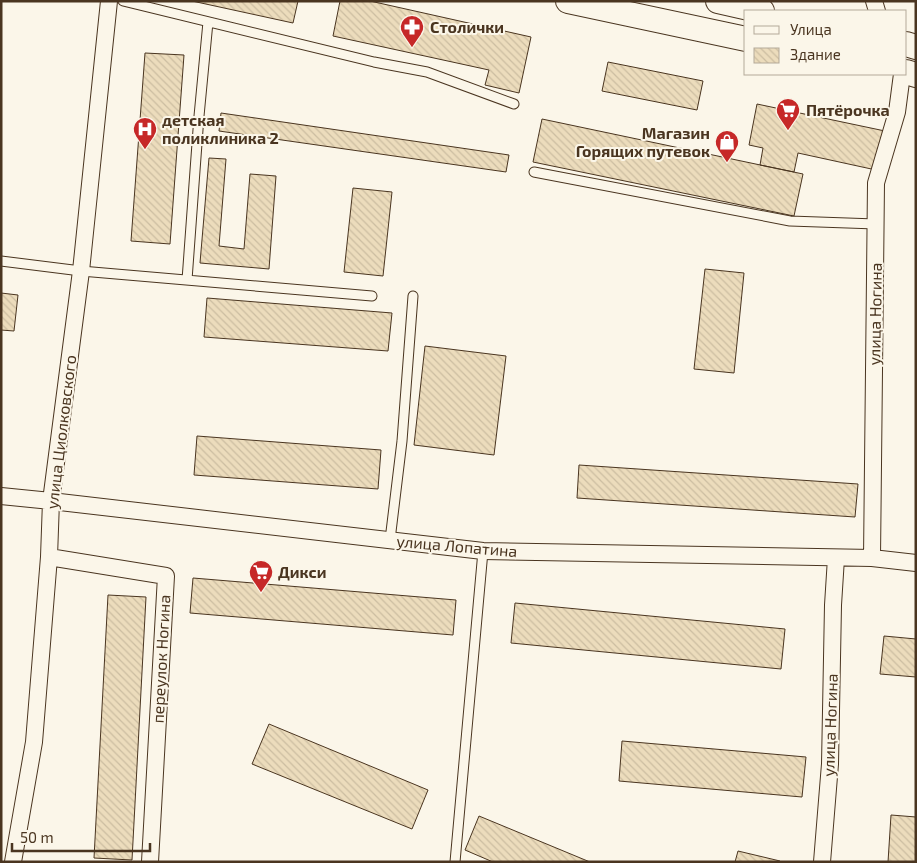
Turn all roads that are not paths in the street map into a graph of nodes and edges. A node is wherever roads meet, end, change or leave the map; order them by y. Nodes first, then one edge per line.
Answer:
1 (108, 1) edge
2 (123, 1) edge
3 (568, 1) edge
4 (718, 1) edge
5 (758, 10) edge
6 (208, 22) junction
7 (744, 39) edge
8 (902, 75) edge
9 (514, 104) dead end
10 (534, 172) dead end
11 (876, 224) junction
12 (1, 261) edge
13 (82, 271) junction
14 (187, 280) junction
15 (372, 296) dead end
16 (413, 296) dead end
17 (1, 496) edge
18 (51, 501) junction
19 (390, 540) junction
20 (483, 550) junction
21 (49, 558) junction
22 (836, 558) junction
23 (872, 558) junction
24 (916, 563) edge
25 (13, 862) edge
26 (150, 862) edge
27 (455, 862) edge
28 (822, 862) edge

1 - 13 street, улица Циолковского
2 - 6 lane
3 - 7 main road
4 - 5 main road
6 - 9 lane
6 - 14 lane
8 - 11 street, улица Ногина
10 - 11 lane
11 - 23 street, улица Ногина
12 - 13 lane
13 - 14 lane
13 - 18 street, улица Циолковского
14 - 15 lane
16 - 19 lane
17 - 18 street, улица Лопатина
18 - 19 street, улица Лопатина
18 - 21 street, улица Циолковского
19 - 20 street, улица Лопатина
20 - 22 street, улица Лопатина
20 - 27 lane
21 - 25 street, улица Циолковского
21 - 26 street, переулок Ногина
22 - 23 street, улица Лопатина
22 - 28 street, улица Ногина
23 - 24 street, улица Лопатина

